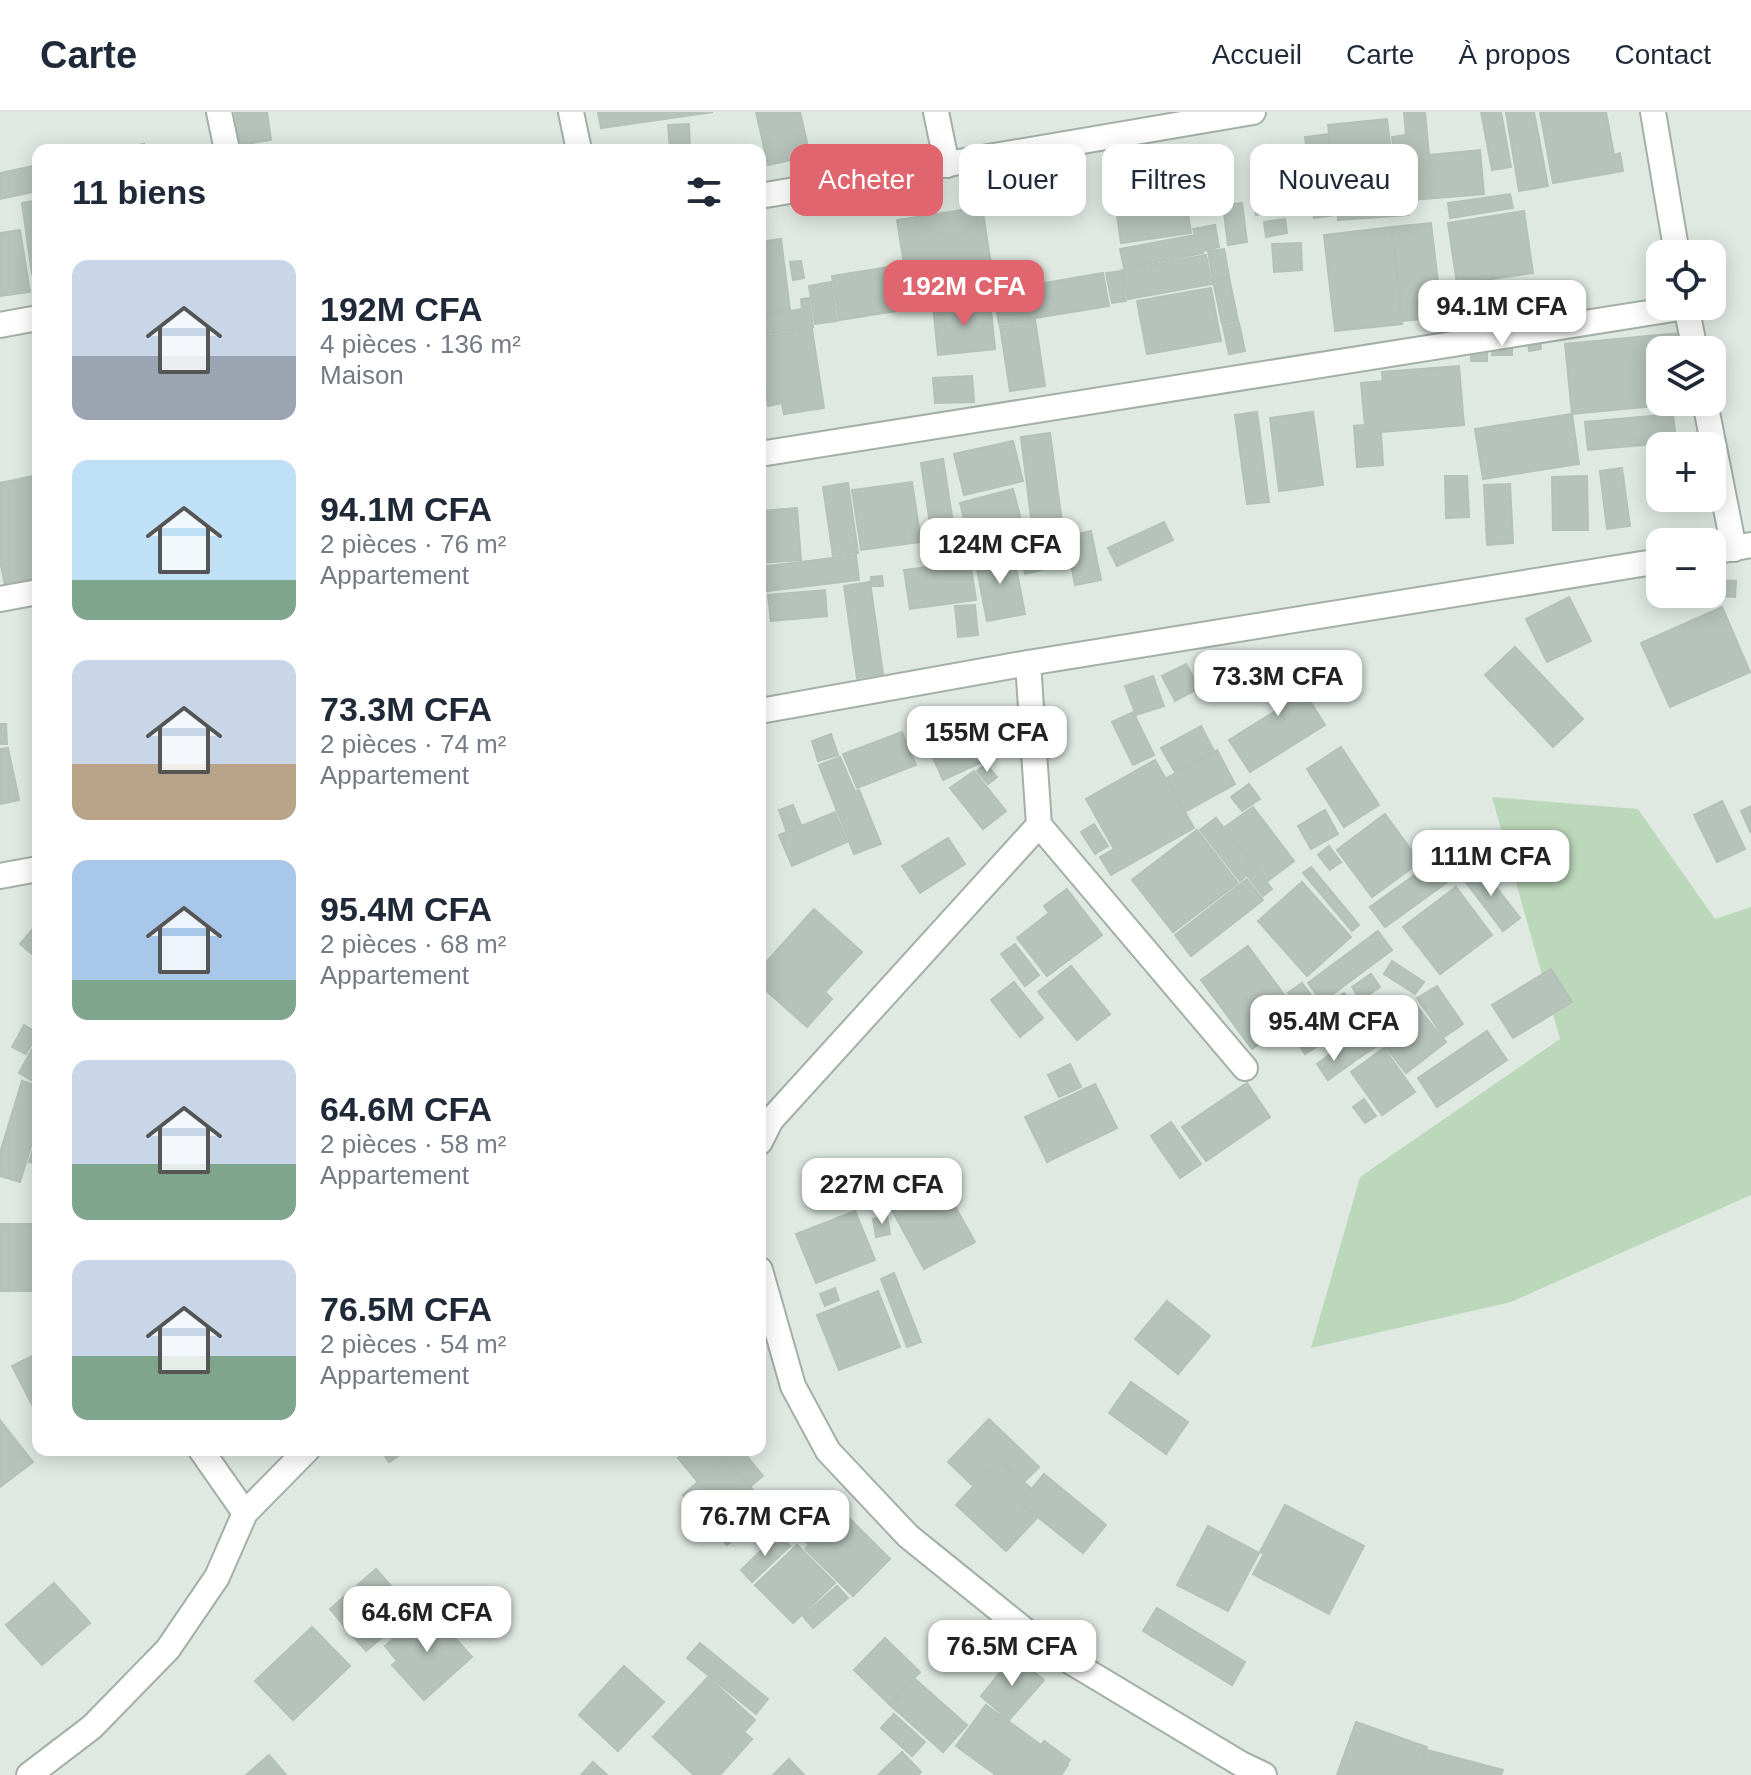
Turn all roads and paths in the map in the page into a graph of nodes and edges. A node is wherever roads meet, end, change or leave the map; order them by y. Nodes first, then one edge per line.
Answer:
1 (219, 112) edge
2 (571, 112) edge
3 (936, 112) edge
4 (1253, 112) edge
5 (1653, 112) edge
6 (226, 144) edge
7 (578, 144) edge
8 (947, 165) junction
9 (766, 195) edge
10 (1675, 240) edge
11 (1646, 312) edge
12 (32, 319) edge
13 (0, 325) edge
14 (1708, 416) edge
15 (766, 453) edge
16 (1732, 549) edge
17 (1646, 563) edge
18 (32, 593) edge
19 (0, 599) edge
20 (1028, 663) junction
21 (766, 707) edge
22 (1039, 825) junction
23 (32, 870) edge
24 (0, 876) edge
25 (1245, 1068) dead end
26 (766, 1130) edge
27 (766, 1291) edge
28 (205, 1456) edge
29 (301, 1456) edge
30 (245, 1513) junction
31 (29, 1775) edge
32 (1264, 1775) edge

1 - 6 street
2 - 7 street
3 - 8 street
4 - 8 street
5 - 10 street
8 - 9 street
11 - 15 street
12 - 13 street
14 - 16 street
17 - 20 street
18 - 19 street
20 - 21 street
20 - 22 street
22 - 25 street
22 - 26 street
23 - 24 street
27 - 32 street
28 - 30 street
29 - 30 street
30 - 31 street

